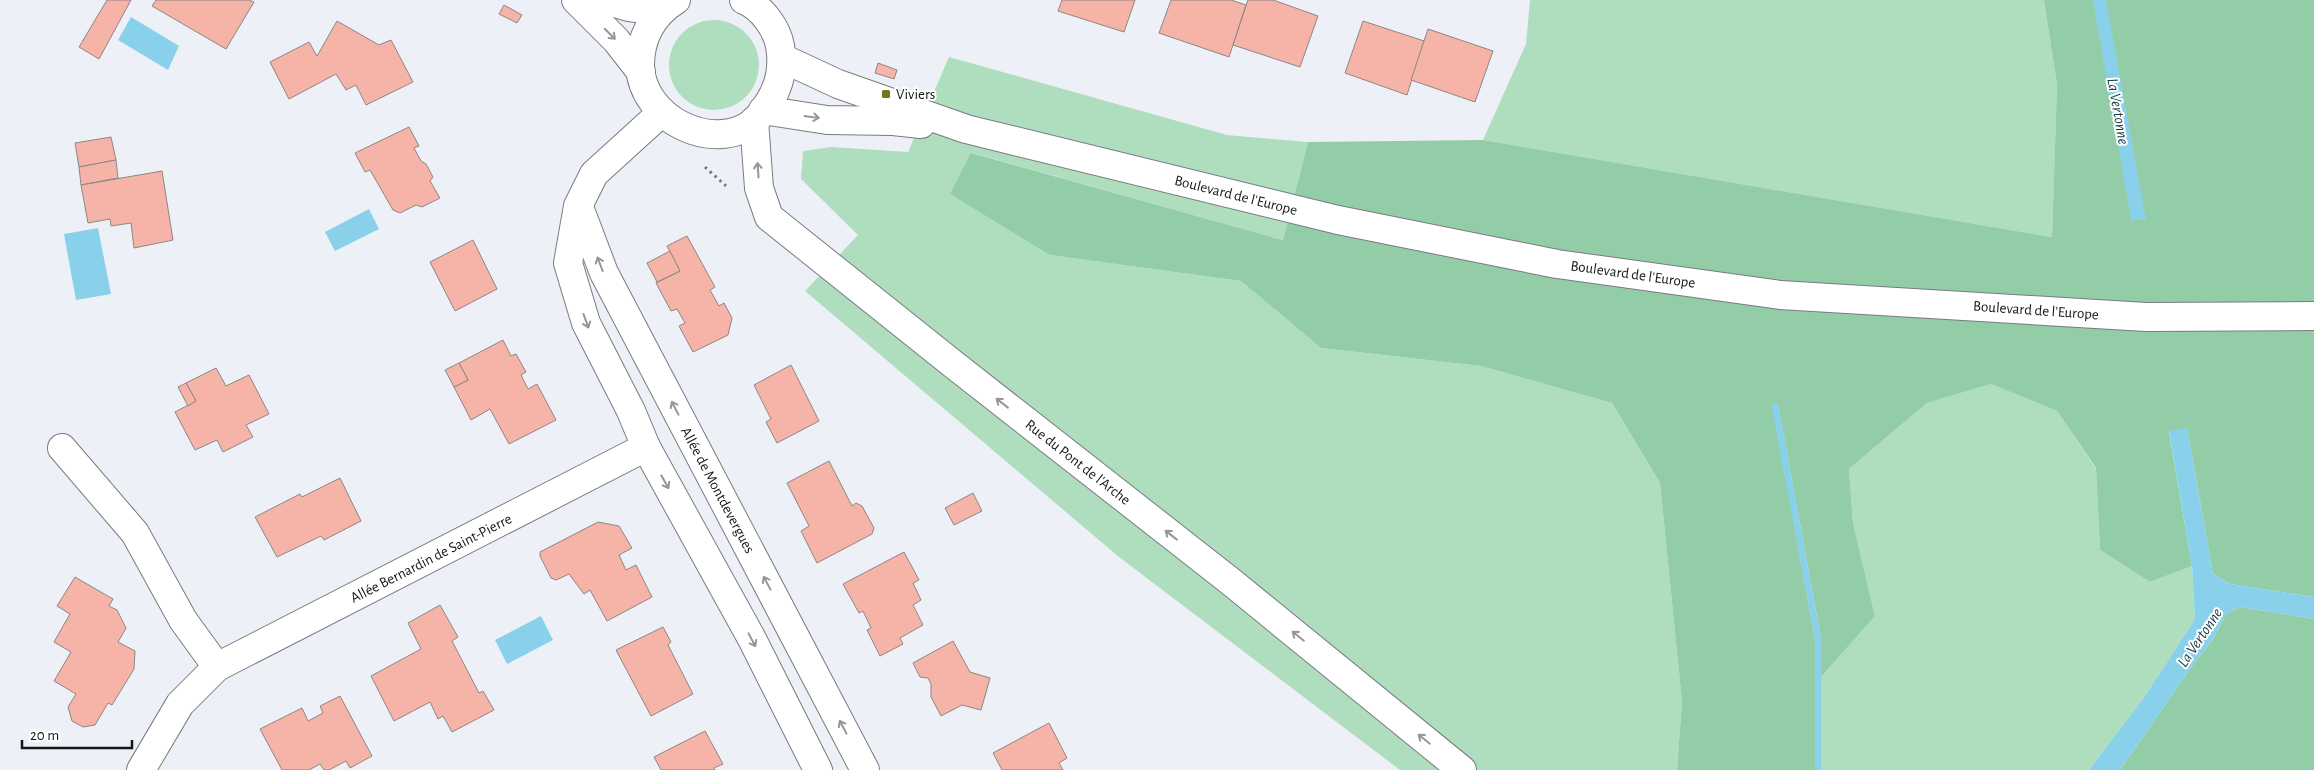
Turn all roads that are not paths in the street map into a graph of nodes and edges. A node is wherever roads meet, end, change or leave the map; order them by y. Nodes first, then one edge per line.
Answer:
1 (576, 0) edge
2 (605, 0) edge
3 (744, 0) edge
4 (669, 6) edge
5 (770, 10) edge
6 (782, 58) junction
7 (641, 72) junction
8 (661, 113) junction
9 (759, 116) junction
10 (966, 129) junction
11 (578, 206) junction
12 (2314, 316) edge
13 (646, 447) junction
14 (62, 448) dead end
15 (217, 667) junction
16 (141, 770) edge
17 (818, 770) edge
18 (865, 770) edge
19 (1462, 770) edge

1 -> 7 street
2 - 4 street
3 - 5 street
4 - 7 street
5 - 6 street
6 - 9 street
6 - 10 street, Boulevard de l'Europe
7 - 8 street
8 - 9 street
8 - 11 street
9 -> 10 street, Boulevard de l'Europe
19 -> 9 street, Rue du Pont de l'Arche
10 - 12 street, Boulevard de l'Europe
11 -> 13 street
18 -> 11 street, Allée de Montdevergues
13 - 15 street, Allée Bernardin de Saint-Pierre
13 -> 17 street
14 - 15 street
15 - 16 street, Allée Bernardin de Saint-Pierre

